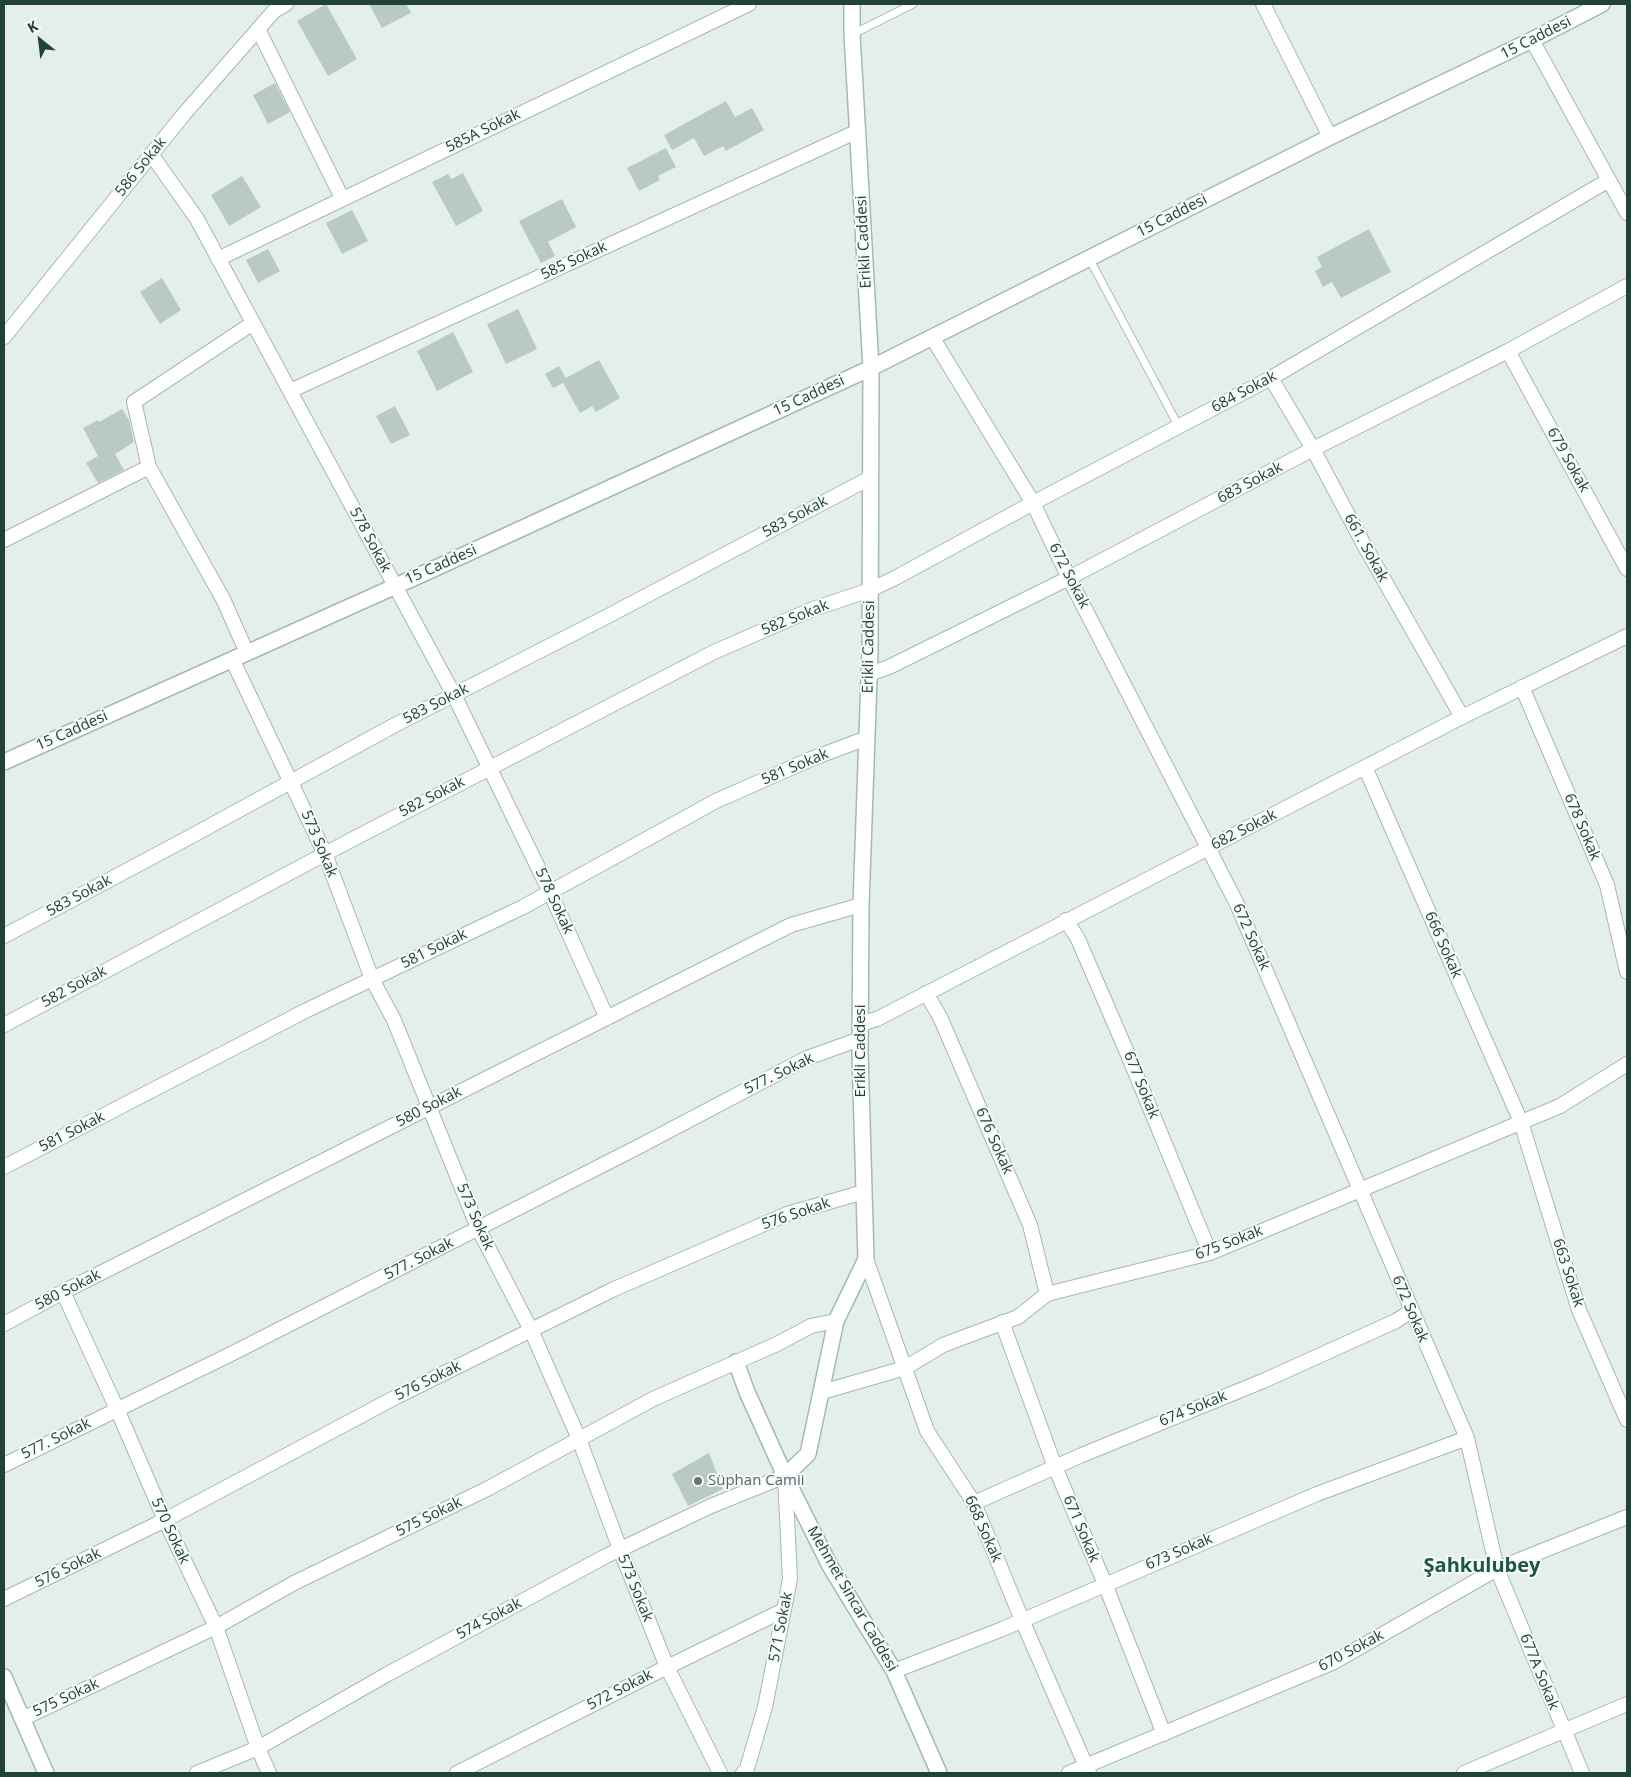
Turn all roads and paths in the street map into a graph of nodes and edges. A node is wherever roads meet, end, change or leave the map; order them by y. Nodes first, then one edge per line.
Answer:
1 (286, 4) edge
2 (749, 4) edge
3 (852, 4) edge
4 (913, 4) edge
5 (1263, 4) edge
6 (1602, 4) edge
7 (258, 29) junction
8 (852, 34) junction
9 (1532, 40) junction
10 (858, 131) junction
11 (1330, 137) junction
12 (151, 154) junction
13 (1609, 180) junction
14 (342, 198) junction
15 (1627, 213) edge
16 (218, 258) junction
17 (1089, 258) junction
18 (1627, 286) edge
19 (253, 323) junction
20 (4, 337) edge
21 (932, 337) junction
22 (1508, 351) junction
23 (871, 368) junction
24 (1271, 378) junction
25 (290, 391) junction
26 (1179, 427) junction
27 (1313, 449) junction
28 (150, 467) junction
29 (870, 478) junction
30 (1033, 503) junction
31 (4, 540) edge
32 (1627, 569) edge
33 (1069, 578) junction
34 (395, 586) junction
35 (870, 590) junction
36 (1627, 636) edge
37 (247, 653) junction
38 (232, 659) junction
39 (869, 674) junction
40 (1522, 687) junction
41 (454, 695) junction
42 (1462, 717) junction
43 (867, 738) junction
44 (4, 762) edge
45 (1366, 767) junction
46 (490, 768) junction
47 (291, 782) junction
48 (1208, 849) junction
49 (324, 854) junction
50 (550, 892) junction
51 (861, 905) junction
52 (1066, 920) junction
53 (4, 936) edge
54 (1627, 972) edge
55 (372, 979) junction
56 (926, 993) junction
57 (607, 1018) junction
58 (4, 1025) edge
59 (860, 1032) junction
60 (1627, 1064) edge
61 (428, 1107) junction
62 (1521, 1122) junction
63 (4, 1167) edge
64 (1360, 1190) junction
65 (864, 1192) junction
66 (478, 1228) junction
67 (1210, 1253) junction
68 (866, 1259) junction
69 (63, 1292) junction
70 (1047, 1294) junction
71 (1411, 1311) junction
72 (836, 1321) junction
73 (1002, 1322) junction
74 (4, 1324) edge
75 (531, 1330) junction
76 (736, 1362) junction
77 (905, 1368) junction
78 (822, 1392) junction
79 (117, 1409) junction
80 (1627, 1420) edge
81 (1467, 1438) junction
82 (579, 1439) junction
83 (4, 1465) edge
84 (1055, 1467) junction
85 (785, 1476) junction
86 (974, 1503) junction
87 (1627, 1517) edge
88 (165, 1520) junction
89 (620, 1549) junction
90 (1497, 1569) junction
91 (1105, 1584) junction
92 (4, 1599) edge
93 (784, 1610) junction
94 (1022, 1620) junction
95 (216, 1627) junction
96 (667, 1667) junction
97 (894, 1671) junction
98 (4, 1677) edge
99 (1627, 1704) edge
100 (22, 1719) junction
101 (1563, 1730) junction
102 (1164, 1734) junction
103 (258, 1748) junction
104 (1087, 1770) edge
105 (46, 1773) edge
106 (198, 1773) edge
107 (269, 1773) edge
108 (458, 1773) edge
109 (720, 1773) edge
110 (743, 1773) edge
111 (939, 1773) edge
112 (1069, 1773) edge
113 (1464, 1773) edge
114 (1582, 1773) edge

1 - 7 street, 586 Sokak
2 - 14 street, 585A Sokak
3 - 8 street, Erikli Caddesi
4 - 8 lane
5 - 11 street
6 - 9 street, 15 Caddesi
7 - 12 street, 586 Sokak
7 - 14 street
8 - 10 street, Erikli Caddesi
9 - 11 street, 15 Caddesi
9 - 13 street
10 - 23 street, Erikli Caddesi
10 - 25 street, 585 Sokak
11 - 17 street, 15 Caddesi
12 - 16 street, 578 Sokak
12 - 20 street, 586 Sokak
13 - 15 street
13 - 24 street, 684 Sokak
14 - 16 street, 585A Sokak
16 - 19 street, 578 Sokak
17 - 21 street, 15 Caddesi
17 - 26 lane
18 - 22 street, 683 Sokak
19 - 25 street, 578 Sokak
19 - 28 street
21 - 23 street, 15 Caddesi
21 - 30 street, 672 Sokak
22 - 27 street, 683 Sokak
22 - 32 street, 679 Sokak
23 - 29 street, Erikli Caddesi
23 - 34 street, 15 Caddesi
24 - 26 street, 684 Sokak
24 - 27 street, 661. Sokak
25 - 34 street, 578 Sokak
26 - 30 street, 684 Sokak
27 - 33 street, 683 Sokak
27 - 42 street, 661. Sokak
28 - 31 street
28 - 37 street
29 - 35 street, Erikli Caddesi
29 - 41 street, 583 Sokak
30 - 33 street, 672 Sokak
30 - 35 street, 684 Sokak
33 - 39 street, 683 Sokak
33 - 48 street, 672 Sokak
34 - 37 street, 15 Caddesi
34 - 41 street, 578 Sokak
35 - 39 street, Erikli Caddesi
35 - 46 street, 582 Sokak
36 - 40 street, 682 Sokak
37 - 38 street, 15 Caddesi
38 - 44 street, 15 Caddesi
38 - 47 street, 573 Sokak
39 - 43 street, Erikli Caddesi
40 - 42 street, 682 Sokak
40 - 54 street, 678 Sokak
41 - 46 street, 578 Sokak
41 - 47 street, 583 Sokak
42 - 45 street, 682 Sokak
43 - 50 street, 581 Sokak
43 - 51 street, Erikli Caddesi
45 - 48 street, 682 Sokak
45 - 62 street, 666 Sokak
46 - 49 street, 582 Sokak
46 - 50 street, 578 Sokak
47 - 49 street, 573 Sokak
47 - 53 street, 583 Sokak
48 - 52 street, 682 Sokak
48 - 64 street, 672 Sokak
49 - 55 street, 573 Sokak
49 - 58 street, 582 Sokak
50 - 55 street, 581 Sokak
50 - 57 street, 578 Sokak
51 - 57 street, 580 Sokak
51 - 59 street, Erikli Caddesi
52 - 56 street, 682 Sokak
52 - 67 street, 677 Sokak
55 - 61 street, 573 Sokak
55 - 63 street, 581 Sokak
56 - 59 street, 682 Sokak
56 - 70 street, 676 Sokak
57 - 61 street, 580 Sokak
59 - 65 street, Erikli Caddesi
59 - 66 street, 577. Sokak
60 - 62 street, 675 Sokak
61 - 66 street, 573 Sokak
61 - 69 street, 580 Sokak
62 - 64 street, 675 Sokak
62 - 80 street, 663 Sokak
64 - 67 street, 675 Sokak
64 - 71 street, 672 Sokak
65 - 68 street, Erikli Caddesi
65 - 75 street, 576 Sokak
66 - 75 street, 573 Sokak
66 - 79 street, 577. Sokak
67 - 70 street, 675 Sokak
68 - 72 street
68 - 77 street, 668 Sokak
69 - 74 street, 580 Sokak
69 - 79 street, 570 Sokak
70 - 73 street, 675 Sokak
71 - 81 street, 672 Sokak
71 - 84 street, 674 Sokak
72 - 76 street, 575 Sokak
72 - 78 street
73 - 77 street, 675 Sokak
73 - 84 street, 671 Sokak
75 - 82 street, 573 Sokak
75 - 88 street, 576 Sokak
76 - 82 street, 575 Sokak
76 - 85 street, Mehmet Sincar Caddesi
77 - 78 street, 675 Sokak
77 - 86 street, 668 Sokak
78 - 85 street
79 - 83 street, 577. Sokak
79 - 88 street, 570 Sokak
81 - 90 street, 672 Sokak
81 - 91 street, 673 Sokak
82 - 89 street, 573 Sokak
82 - 95 street, 575 Sokak
84 - 86 street, 674 Sokak
84 - 91 street, 671 Sokak
85 - 89 street, 574 Sokak
85 - 93 street, 571 Sokak
85 - 97 street, Mehmet Sincar Caddesi
86 - 94 street, 668 Sokak
87 - 90 street, 670 Sokak
88 - 92 street, 576 Sokak
88 - 95 street, 570 Sokak
89 - 96 street, 573 Sokak
89 - 103 street, 574 Sokak
90 - 101 street, 677A Sokak
90 - 102 street, 670 Sokak
91 - 94 street, 673 Sokak
91 - 102 street, 671 Sokak
93 - 96 street, 572 Sokak
93 - 110 street, 571 Sokak
94 - 97 street, 673 Sokak
94 - 104 street, 668 Sokak
95 - 100 street, 575 Sokak
95 - 103 street, 570 Sokak
96 - 108 street, 572 Sokak
96 - 109 street, 573 Sokak
97 - 111 street, Mehmet Sincar Caddesi
98 - 100 street
99 - 101 street
100 - 105 street
101 - 113 street
101 - 114 street, 677A Sokak
102 - 104 street, 670 Sokak
103 - 106 street, 574 Sokak
103 - 107 street, 570 Sokak
104 - 112 street, 670 Sokak

